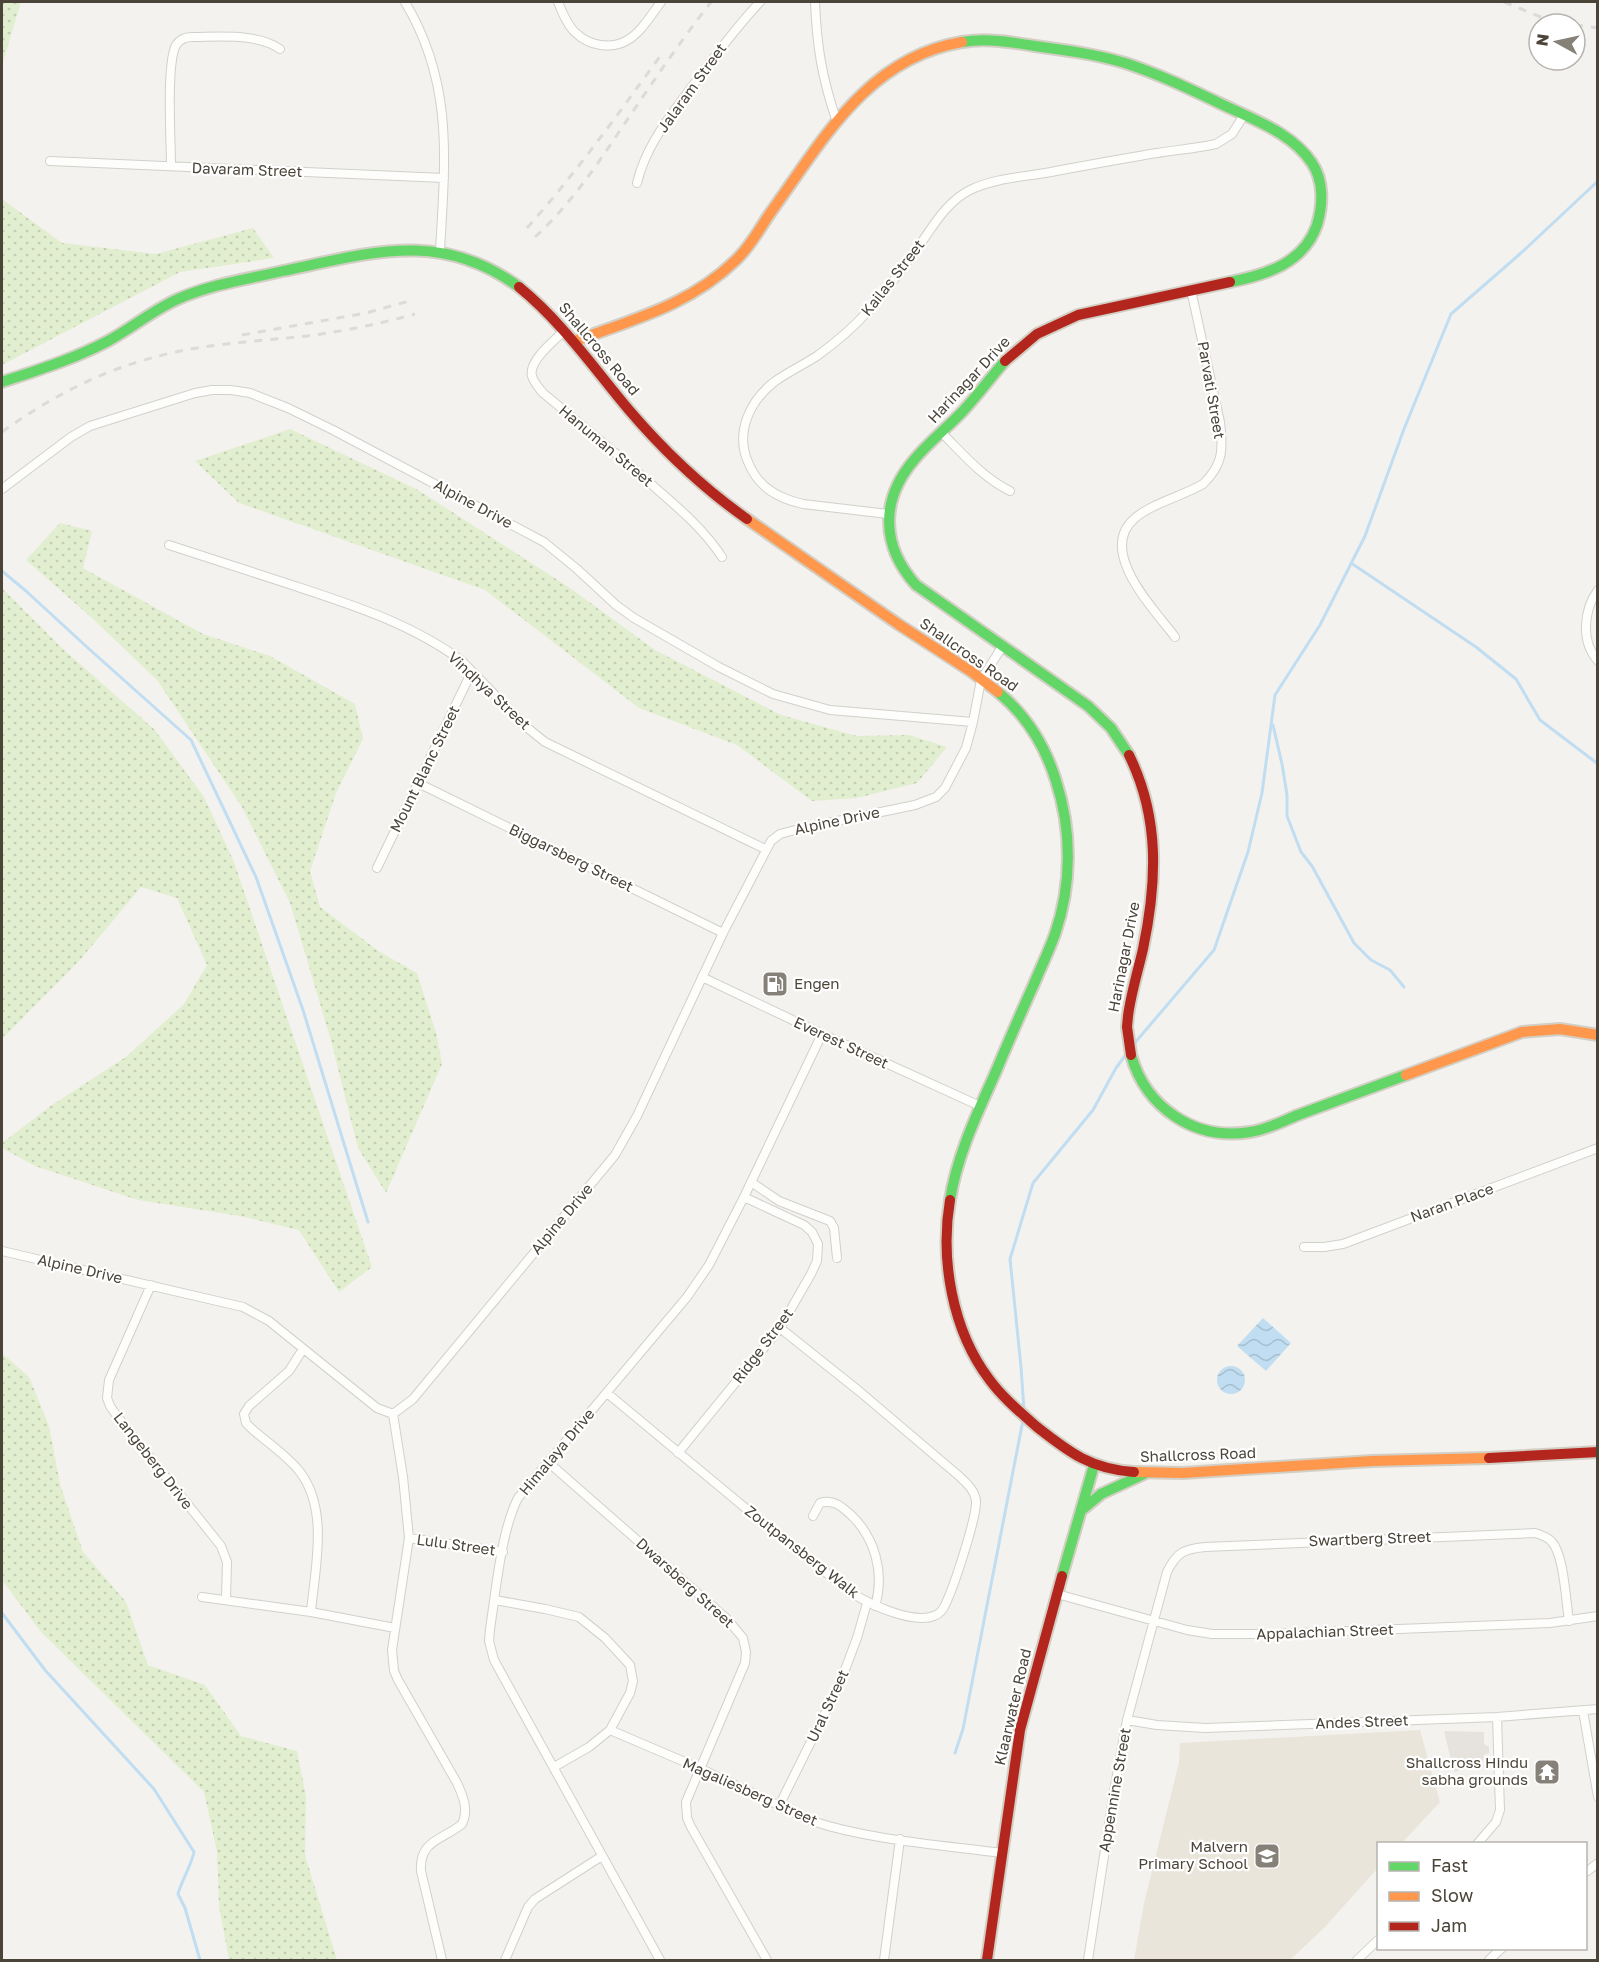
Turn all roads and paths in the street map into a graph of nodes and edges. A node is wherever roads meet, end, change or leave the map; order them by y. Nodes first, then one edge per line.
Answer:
1 (405, 2) edge
2 (558, 2) edge
3 (661, 2) edge
4 (760, 2) edge
5 (815, 2) edge
6 (280, 49) dead end
7 (1244, 115) junction
8 (837, 122) junction
9 (50, 161) dead end
10 (171, 166) junction
11 (444, 178) junction
12 (636, 183) dead end
13 (440, 251) junction
14 (1191, 290) junction
15 (565, 330) junction
16 (574, 341) junction
17 (2, 382) edge
18 (941, 432) junction
19 (2, 489) edge
20 (1010, 491) dead end
21 (888, 514) junction
22 (169, 545) dead end
23 (722, 557) dead end
24 (1598, 590) edge
25 (1175, 637) dead end
26 (1002, 647) junction
27 (1598, 661) edge
28 (472, 671) junction
29 (981, 680) junction
30 (973, 722) junction
31 (418, 783) junction
32 (765, 849) junction
33 (377, 867) dead end
34 (723, 933) junction
35 (702, 977) junction
36 (822, 1034) junction
37 (1598, 1035) edge
38 (980, 1106) junction
39 (1598, 1148) edge
40 (751, 1182) junction
41 (744, 1197) junction
42 (1304, 1247) dead end
43 (2, 1251) edge
44 (837, 1258) dead end
45 (151, 1285) junction
46 (780, 1328) junction
47 (303, 1348) junction
48 (607, 1393) junction
49 (393, 1414) junction
50 (1598, 1452) edge
51 (678, 1453) junction
52 (548, 1462) junction
53 (1094, 1465) junction
54 (1147, 1473) junction
55 (1081, 1512) junction
56 (813, 1516) dead end
57 (409, 1538) junction
58 (503, 1552) junction
59 (1057, 1594) junction
60 (202, 1597) dead end
61 (226, 1599) junction
62 (495, 1600) junction
63 (871, 1604) junction
64 (311, 1612) junction
65 (1598, 1616) edge
66 (1569, 1621) junction
67 (1154, 1622) junction
68 (395, 1628) junction
69 (1598, 1709) edge
70 (1583, 1711) junction
71 (1497, 1717) junction
72 (1127, 1720) junction
73 (610, 1730) junction
74 (554, 1767) junction
75 (699, 1768) junction
76 (1598, 1797) edge
77 (779, 1806) junction
78 (900, 1839) junction
79 (1479, 1842) edge
80 (1002, 1853) junction
81 (602, 1856) junction
82 (1377, 1941) edge
83 (442, 1960) edge
84 (505, 1960) edge
85 (660, 1960) edge
86 (767, 1960) edge
87 (884, 1960) edge
88 (987, 1960) edge
89 (1088, 1960) edge
90 (1357, 1960) edge

1 - 11 street
2 - 3 street
4 - 12 street, Jalaram Street
5 - 8 street
6 - 10 street
7 - 8 street, Harinagar Drive
7 - 14 street, Harinagar Drive
7 - 21 street, Kailas Street
8 - 16 street, Harinagar Drive
9 - 10 street, Davaram Street
10 - 11 street, Davaram Street
11 - 13 street
13 - 15 street, Shallcross Road
13 - 17 street, Shallcross Road
14 - 18 street, Harinagar Drive
14 - 25 street, Parvati Street
15 - 16 street, Shallcross Road
15 - 23 street, Hanuman Street
16 - 29 street, Shallcross Road
18 - 20 street
18 - 21 street, Harinagar Drive
19 - 30 street, Alpine Drive
21 - 26 street, Harinagar Drive
22 - 28 street, Vindhya Street
24 - 27 street
26 - 29 street, Alpine Drive
26 - 37 street, Harinagar Drive
28 - 31 street, Mount Blanc Street
28 - 32 street, Vindhya Street
29 - 30 street, Alpine Drive
29 - 38 street, Shallcross Road
30 - 32 street, Alpine Drive
31 - 33 street, Mount Blanc Street
31 - 34 street, Biggarsberg Street
32 - 34 street, Alpine Drive
34 - 35 street, Alpine Drive
35 - 36 street, Everest Street
35 - 49 street, Alpine Drive
36 - 38 street, Everest Street
36 - 40 street, Himalaya Drive
38 - 53 street, Shallcross Road
39 - 42 street, Naran Place
40 - 41 street, Himalaya Drive
40 - 44 street
41 - 46 street, Ridge Street
41 - 48 street, Himalaya Drive
43 - 45 street, Alpine Drive
45 - 47 street, Alpine Drive
45 - 61 street, Langeberg Drive
46 - 51 street, Ridge Street
46 - 63 street, Zoutpansberg Walk
47 - 49 street, Alpine Drive
47 - 64 street
48 - 51 street, Zoutpansberg Walk
48 - 52 street, Himalaya Drive
49 - 57 street
50 - 54 street, Shallcross Road
51 - 63 street, Zoutpansberg Walk
52 - 58 street, Himalaya Drive
52 - 75 street, Dwarsberg Street
53 - 54 street, Shallcross Road
53 - 55 street, Klaarwater Road
54 - 55 street
55 - 59 street, Klaarwater Road
56 - 63 street, Ural Street
57 - 58 street, Lulu Street
57 - 68 street
58 - 62 street, Himalaya Drive
59 - 67 street, Appalachian Street
59 - 80 street, Klaarwater Road
60 - 61 street
61 - 64 street
62 - 73 street
62 - 74 street, Himalaya Drive
63 - 77 street, Ural Street
64 - 68 street
65 - 66 street, Appalachian Street
66 - 67 street, Appalachian Street
66 - 67 street, Swartberg Street
67 - 72 street, Appennine Street
68 - 83 street
69 - 70 street, Andes Street
70 - 71 street, Andes Street
70 - 76 street
71 - 72 street, Andes Street
71 - 79 street
72 - 89 street, Appennine Street
73 - 74 street
73 - 75 street, Magaliesberg Street
74 - 81 street, Himalaya Drive
75 - 77 street, Magaliesberg Street
75 - 86 street, Dwarsberg Street
77 - 78 street, Magaliesberg Street
78 - 80 street, Magaliesberg Street
78 - 87 street
80 - 88 street, Klaarwater Road
81 - 84 street
81 - 85 street, Himalaya Drive
82 - 90 street

